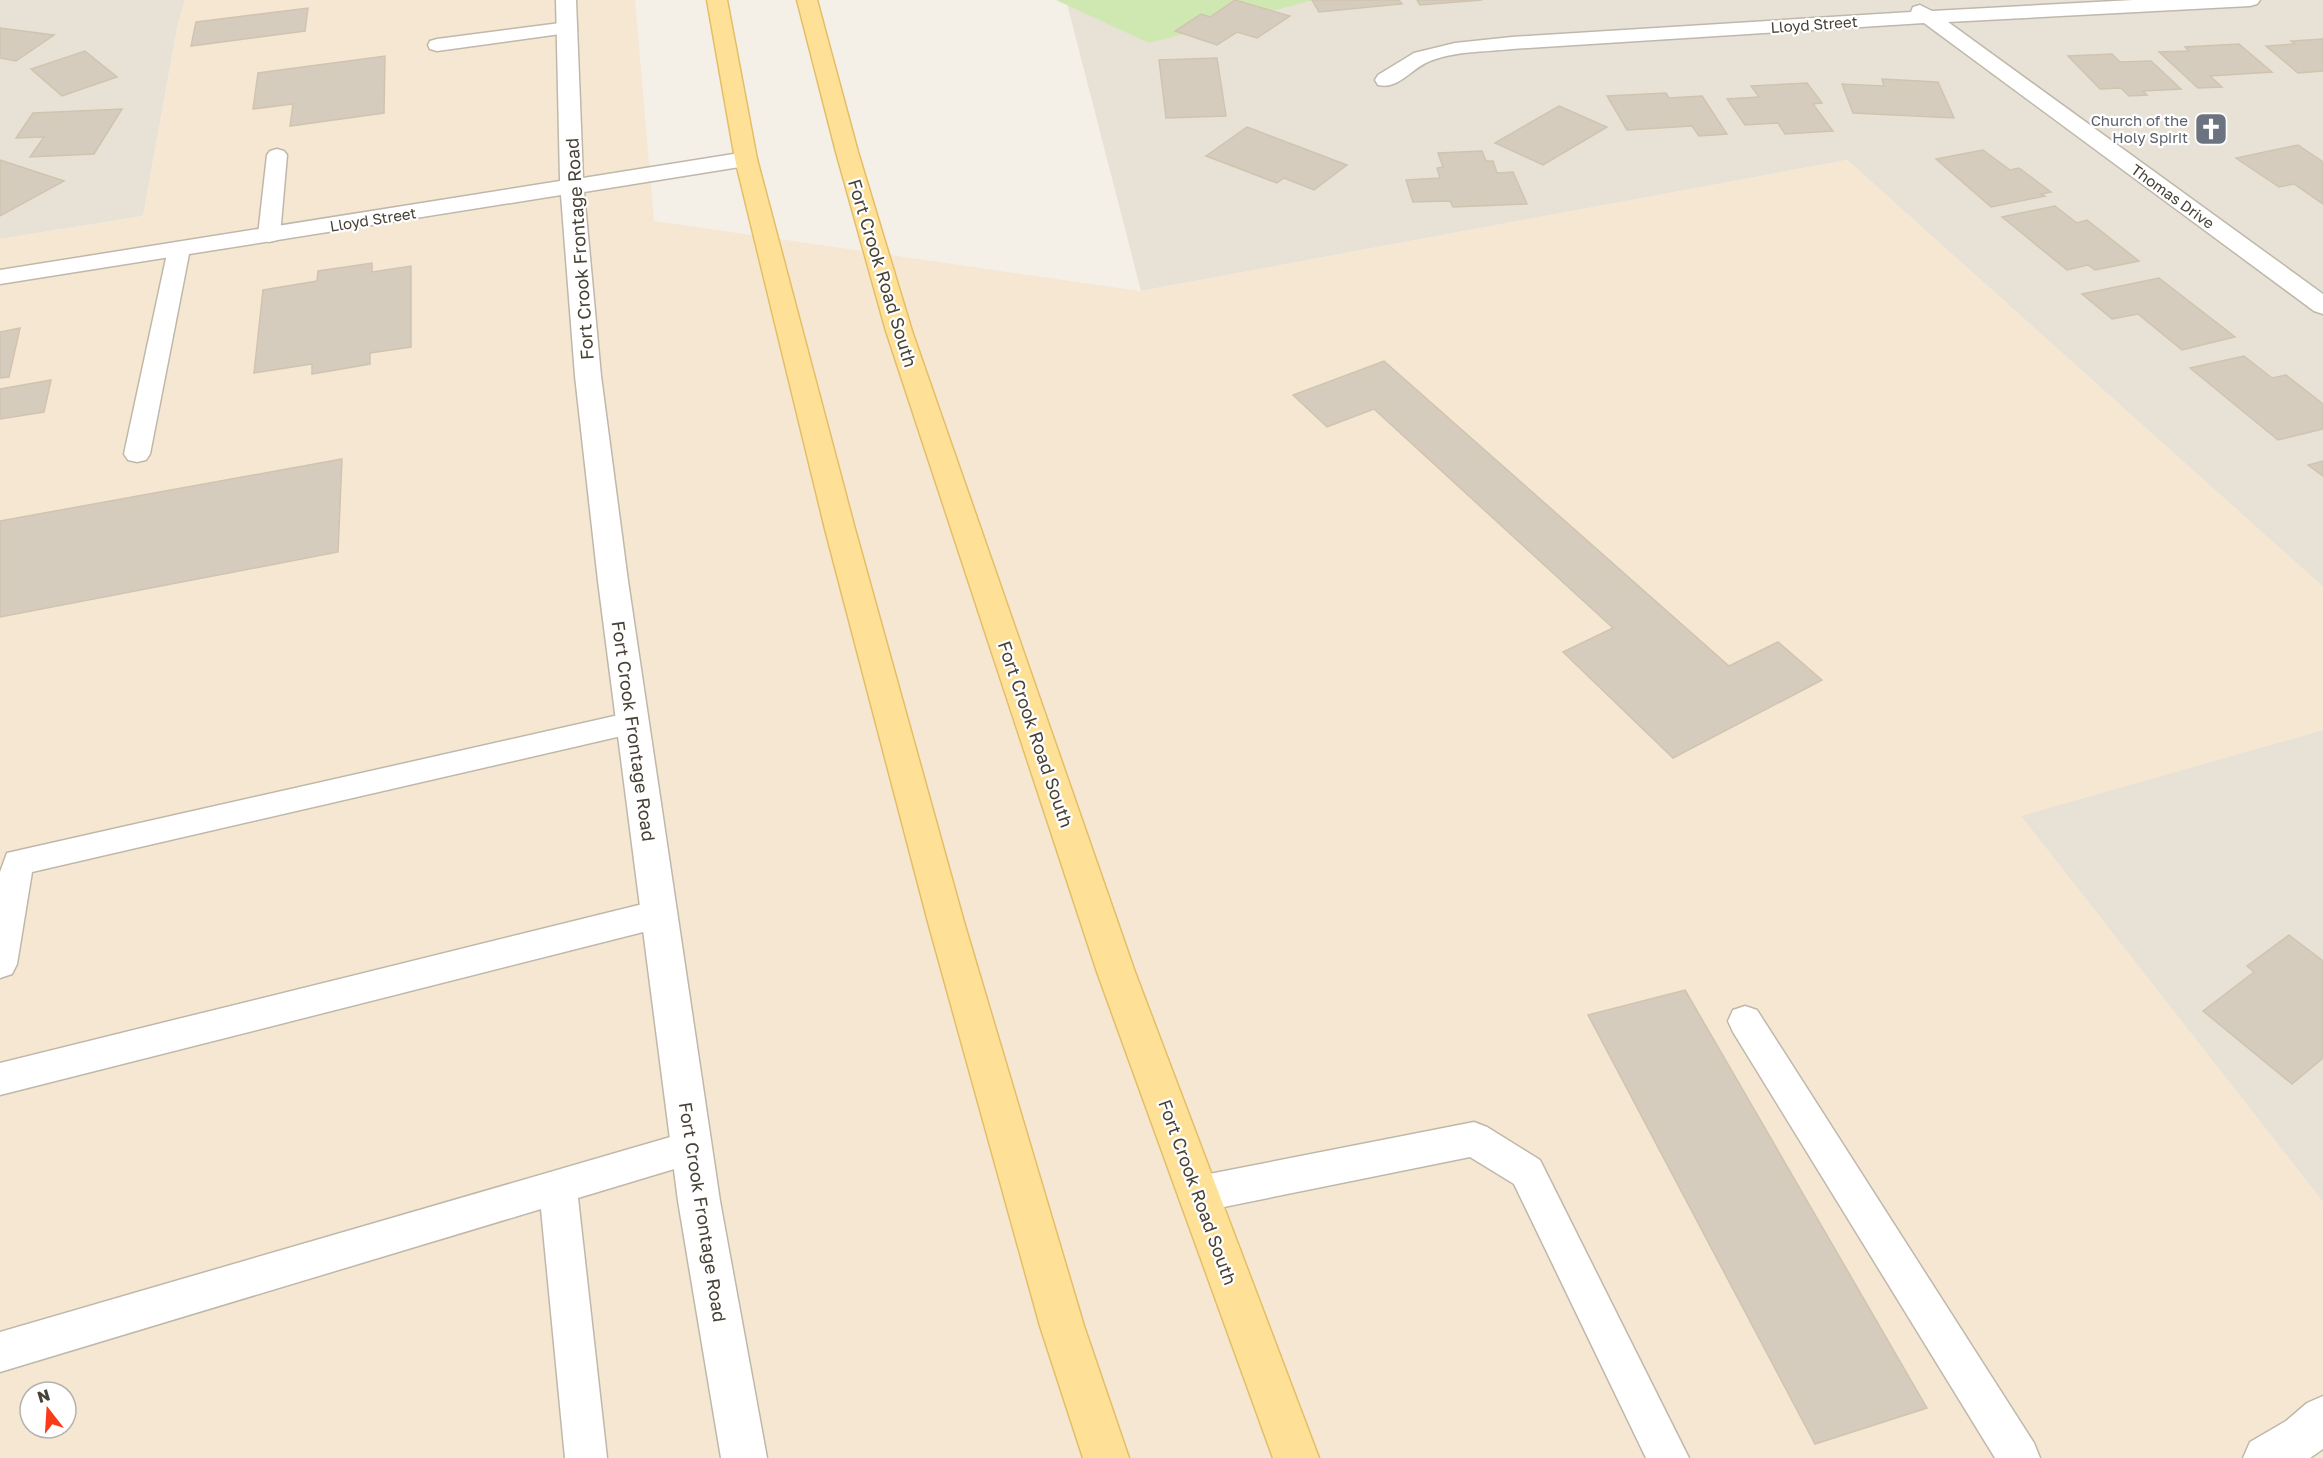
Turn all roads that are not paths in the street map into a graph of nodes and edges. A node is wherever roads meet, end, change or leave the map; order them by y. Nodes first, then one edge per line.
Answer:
1 (717, 0) edge
2 (807, 0) edge
3 (1907, 0) edge
4 (2250, 0) edge
5 (567, 14) edge
6 (1926, 17) junction
7 (437, 45) dead end
8 (1386, 80) dead end
9 (277, 154) dead end
10 (747, 159) junction
11 (572, 188) junction
12 (269, 235) junction
13 (179, 249) junction
14 (0, 277) edge
15 (2323, 306) edge
16 (137, 453) dead end
17 (632, 723) junction
18 (659, 914) junction
19 (0, 964) edge
20 (1744, 1021) dead end
21 (0, 1079) edge
22 (691, 1148) junction
23 (558, 1186) junction
24 (1198, 1194) junction
25 (0, 1352) edge
26 (2323, 1419) edge
27 (586, 1458) edge
28 (744, 1458) edge
29 (1106, 1458) edge
30 (1296, 1458) edge
31 (1668, 1458) edge
32 (2019, 1458) edge
33 (2266, 1458) edge

1 - 10 main road
2 - 24 main road, Fort Crook Road South
3 - 6 street, Thomas Drive
4 - 6 street, Lloyd Street
5 - 7 lane
5 - 11 street, Fort Crook Frontage Road
6 - 8 street, Lloyd Street
6 - 15 street, Thomas Drive
9 - 12 lane
10 - 11 street, Lloyd Street
10 - 29 main road
11 - 12 street, Lloyd Street
11 - 17 street, Fort Crook Frontage Road
12 - 13 street, Lloyd Street
13 - 14 street, Lloyd Street
13 - 16 lane
17 - 18 street, Fort Crook Frontage Road
17 - 19 lane
18 - 21 lane
18 - 22 street, Fort Crook Frontage Road
20 - 32 lane
22 - 23 lane
22 - 28 street, Fort Crook Frontage Road
23 - 25 lane
23 - 27 lane
24 - 30 main road, Fort Crook Road South
24 - 31 lane
26 - 33 street

